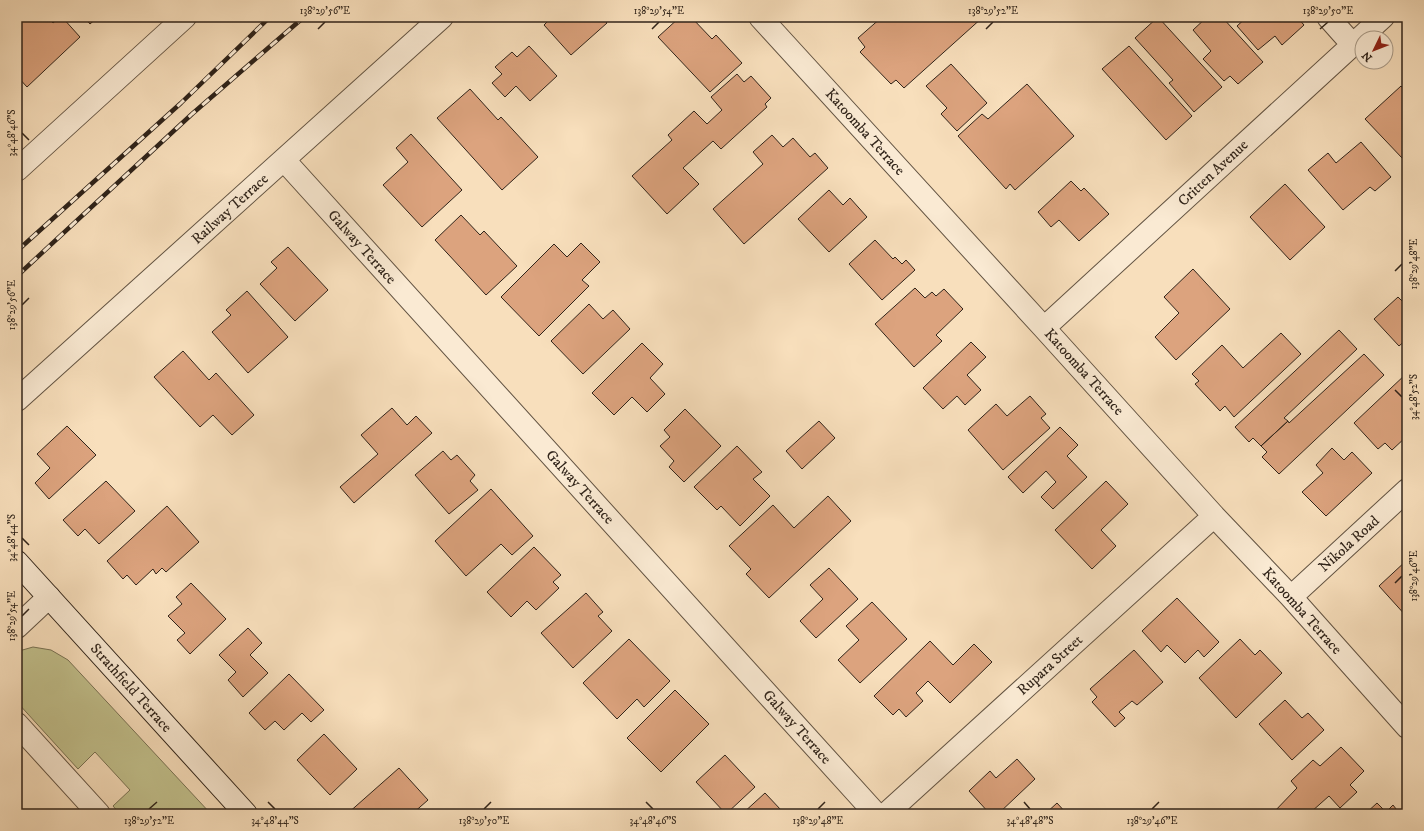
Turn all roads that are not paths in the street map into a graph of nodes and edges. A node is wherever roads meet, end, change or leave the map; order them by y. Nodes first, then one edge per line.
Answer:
1 (185, 17) edge
2 (442, 17) edge
3 (760, 17) edge
4 (1328, 17) edge
5 (1383, 17) edge
6 (1352, 44) junction
7 (284, 160) junction
8 (17, 170) edge
9 (1044, 328) junction
10 (17, 400) edge
11 (1407, 490) edge
12 (1214, 516) junction
13 (17, 562) edge
14 (49, 597) junction
15 (1290, 597) junction
16 (17, 627) edge
17 (17, 724) edge
18 (1407, 727) edge
19 (99, 814) edge
20 (246, 814) edge
21 (876, 814) edge
22 (886, 814) edge

1 - 8 street
2 - 7 street, Railway Terrace
3 - 9 street, Katoomba Terrace
4 - 6 street
5 - 6 street, Critten Avenue
6 - 9 street, Critten Avenue
7 - 10 street, Railway Terrace
7 - 21 street, Galway Terrace
9 - 12 street, Katoomba Terrace
11 - 15 street, Nikola Road
12 - 15 street, Katoomba Terrace
12 - 22 street, Rupara Street
13 - 14 street, Strathfield Terrace
14 - 16 street
14 - 20 street, Strathfield Terrace
15 - 18 street, Katoomba Terrace
17 - 19 street

